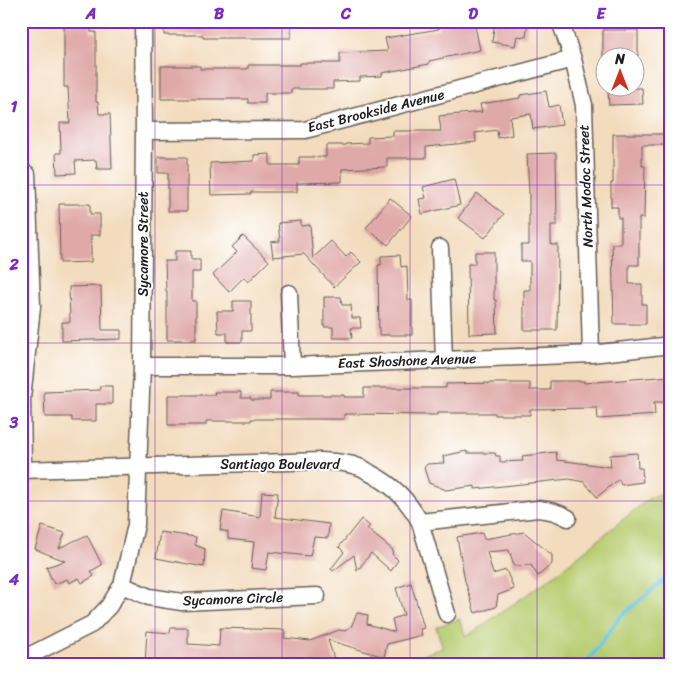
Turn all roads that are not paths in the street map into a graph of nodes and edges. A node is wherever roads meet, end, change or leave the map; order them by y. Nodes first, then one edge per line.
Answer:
1 (143, 21) edge
2 (560, 21) edge
3 (573, 59) junction
4 (144, 131) junction
5 (27, 174) dead end
6 (440, 248) dead end
7 (289, 293) dead end
8 (671, 345) edge
9 (591, 354) junction
10 (444, 360) junction
11 (142, 366) junction
12 (292, 366) junction
13 (138, 467) junction
14 (22, 470) edge
15 (568, 518) dead end
16 (420, 522) junction
17 (122, 586) junction
18 (317, 596) dead end
19 (447, 614) dead end
20 (21, 660) edge

1 - 4 street, Sycamore Street
2 - 3 street, North Modoc Street
3 - 4 street, East Brookside Avenue
3 - 9 street, North Modoc Street
4 - 11 street, Sycamore Street
5 - 14 street
6 - 10 street
7 - 12 street
8 - 9 street, East Shoshone Avenue
9 - 10 street, East Shoshone Avenue
10 - 12 street, East Shoshone Avenue
11 - 12 street, East Shoshone Avenue
11 - 13 street, Sycamore Street
13 - 14 street, Santiago Boulevard
13 - 16 street, Santiago Boulevard
13 - 17 street
15 - 16 street
16 - 19 street, Santiago Boulevard
17 - 18 street, Sycamore Circle
17 - 20 street

